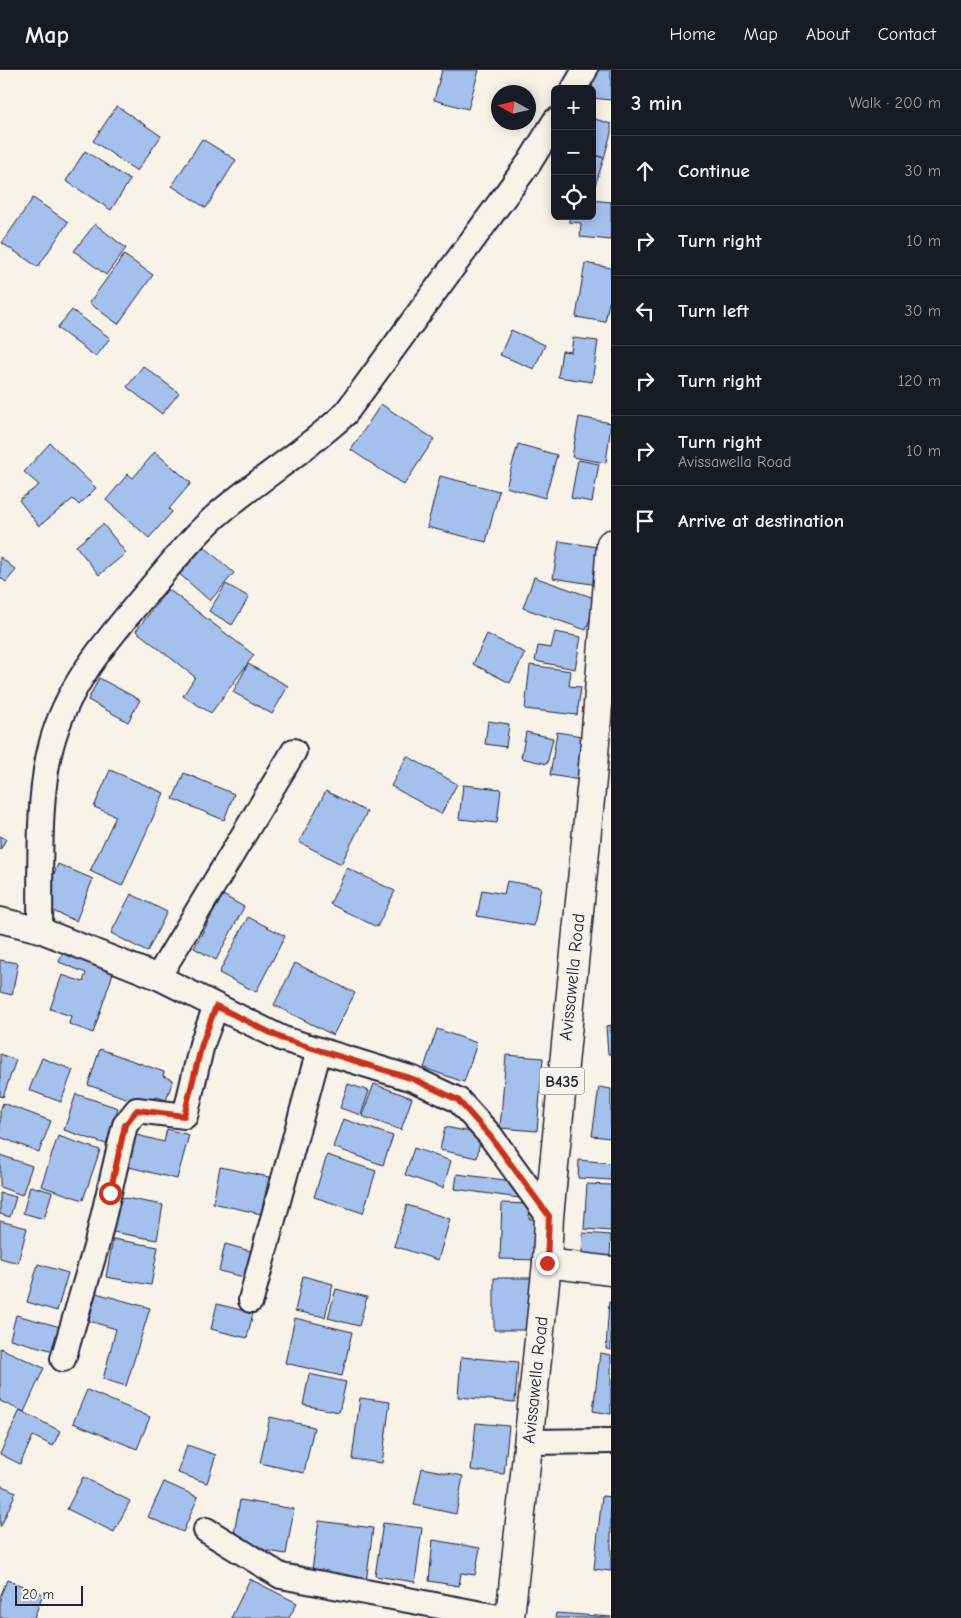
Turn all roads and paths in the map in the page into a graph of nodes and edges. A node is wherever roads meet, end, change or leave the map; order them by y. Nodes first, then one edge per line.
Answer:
1 (585, 70) edge
2 (576, 85) edge
3 (551, 126) edge
4 (611, 544) edge
5 (294, 751) dead end
6 (0, 920) edge
7 (40, 930) junction
8 (158, 977) junction
9 (216, 1006) junction
10 (319, 1050) junction
11 (549, 1216) junction
12 (547, 1263) junction
13 (611, 1271) edge
14 (250, 1300) dead end
15 (63, 1359) dead end
16 (611, 1441) edge
17 (528, 1442) junction
18 (206, 1530) dead end
19 (503, 1618) edge
20 (510, 1618) edge

1 - 2 street
3 - 7 street
4 - 11 main road, Avissawella Road / B435
5 - 8 street
6 - 7 street
7 - 8 street
8 - 9 street
9 - 10 street
9 - 15 street
10 - 11 street
10 - 14 street
11 - 12 main road, Avissawella Road / B435
12 - 13 main road
12 - 17 main road, Avissawella Road / B435
16 - 17 street
17 - 20 main road, Avissawella Road / B435
18 - 19 street

